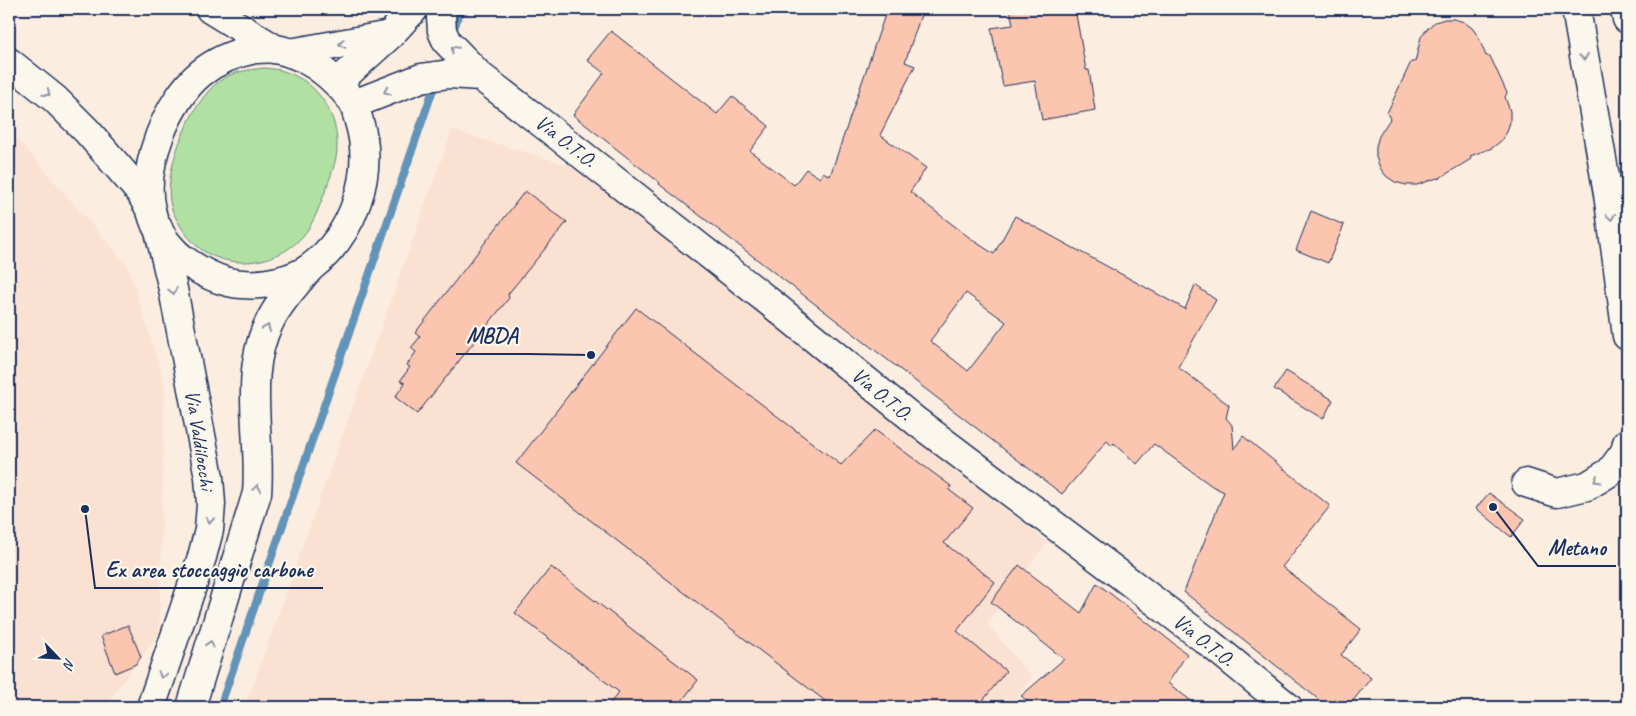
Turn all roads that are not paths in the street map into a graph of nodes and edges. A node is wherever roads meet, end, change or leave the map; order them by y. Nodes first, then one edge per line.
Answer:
1 (210, 9) edge
2 (414, 9) edge
3 (1576, 9) edge
4 (1625, 9) edge
5 (442, 12) edge
6 (1627, 19) edge
7 (390, 35) junction
8 (282, 51) junction
9 (9, 62) edge
10 (480, 76) junction
11 (338, 83) junction
12 (354, 104) junction
13 (154, 219) junction
14 (310, 268) junction
15 (1627, 336) edge
16 (1627, 443) edge
17 (1526, 483) dead end
18 (151, 707) edge
19 (192, 707) edge
20 (1288, 707) edge

1 - 8 main road
2 - 7 main road
3 -> 15 main road
4 - 6 main road
10 -> 5 main road, Via O.T.O.
7 -> 8 main road
7 - 11 main road
8 - 11 main road
8 - 13 main road
9 -> 13 main road
10 -> 12 main road
10 - 20 main road, Via O.T.O.
11 - 12 main road
12 - 14 main road
13 - 14 main road
13 -> 18 main road, Via Valdilocchi
19 -> 14 main road
16 -> 17 main road

